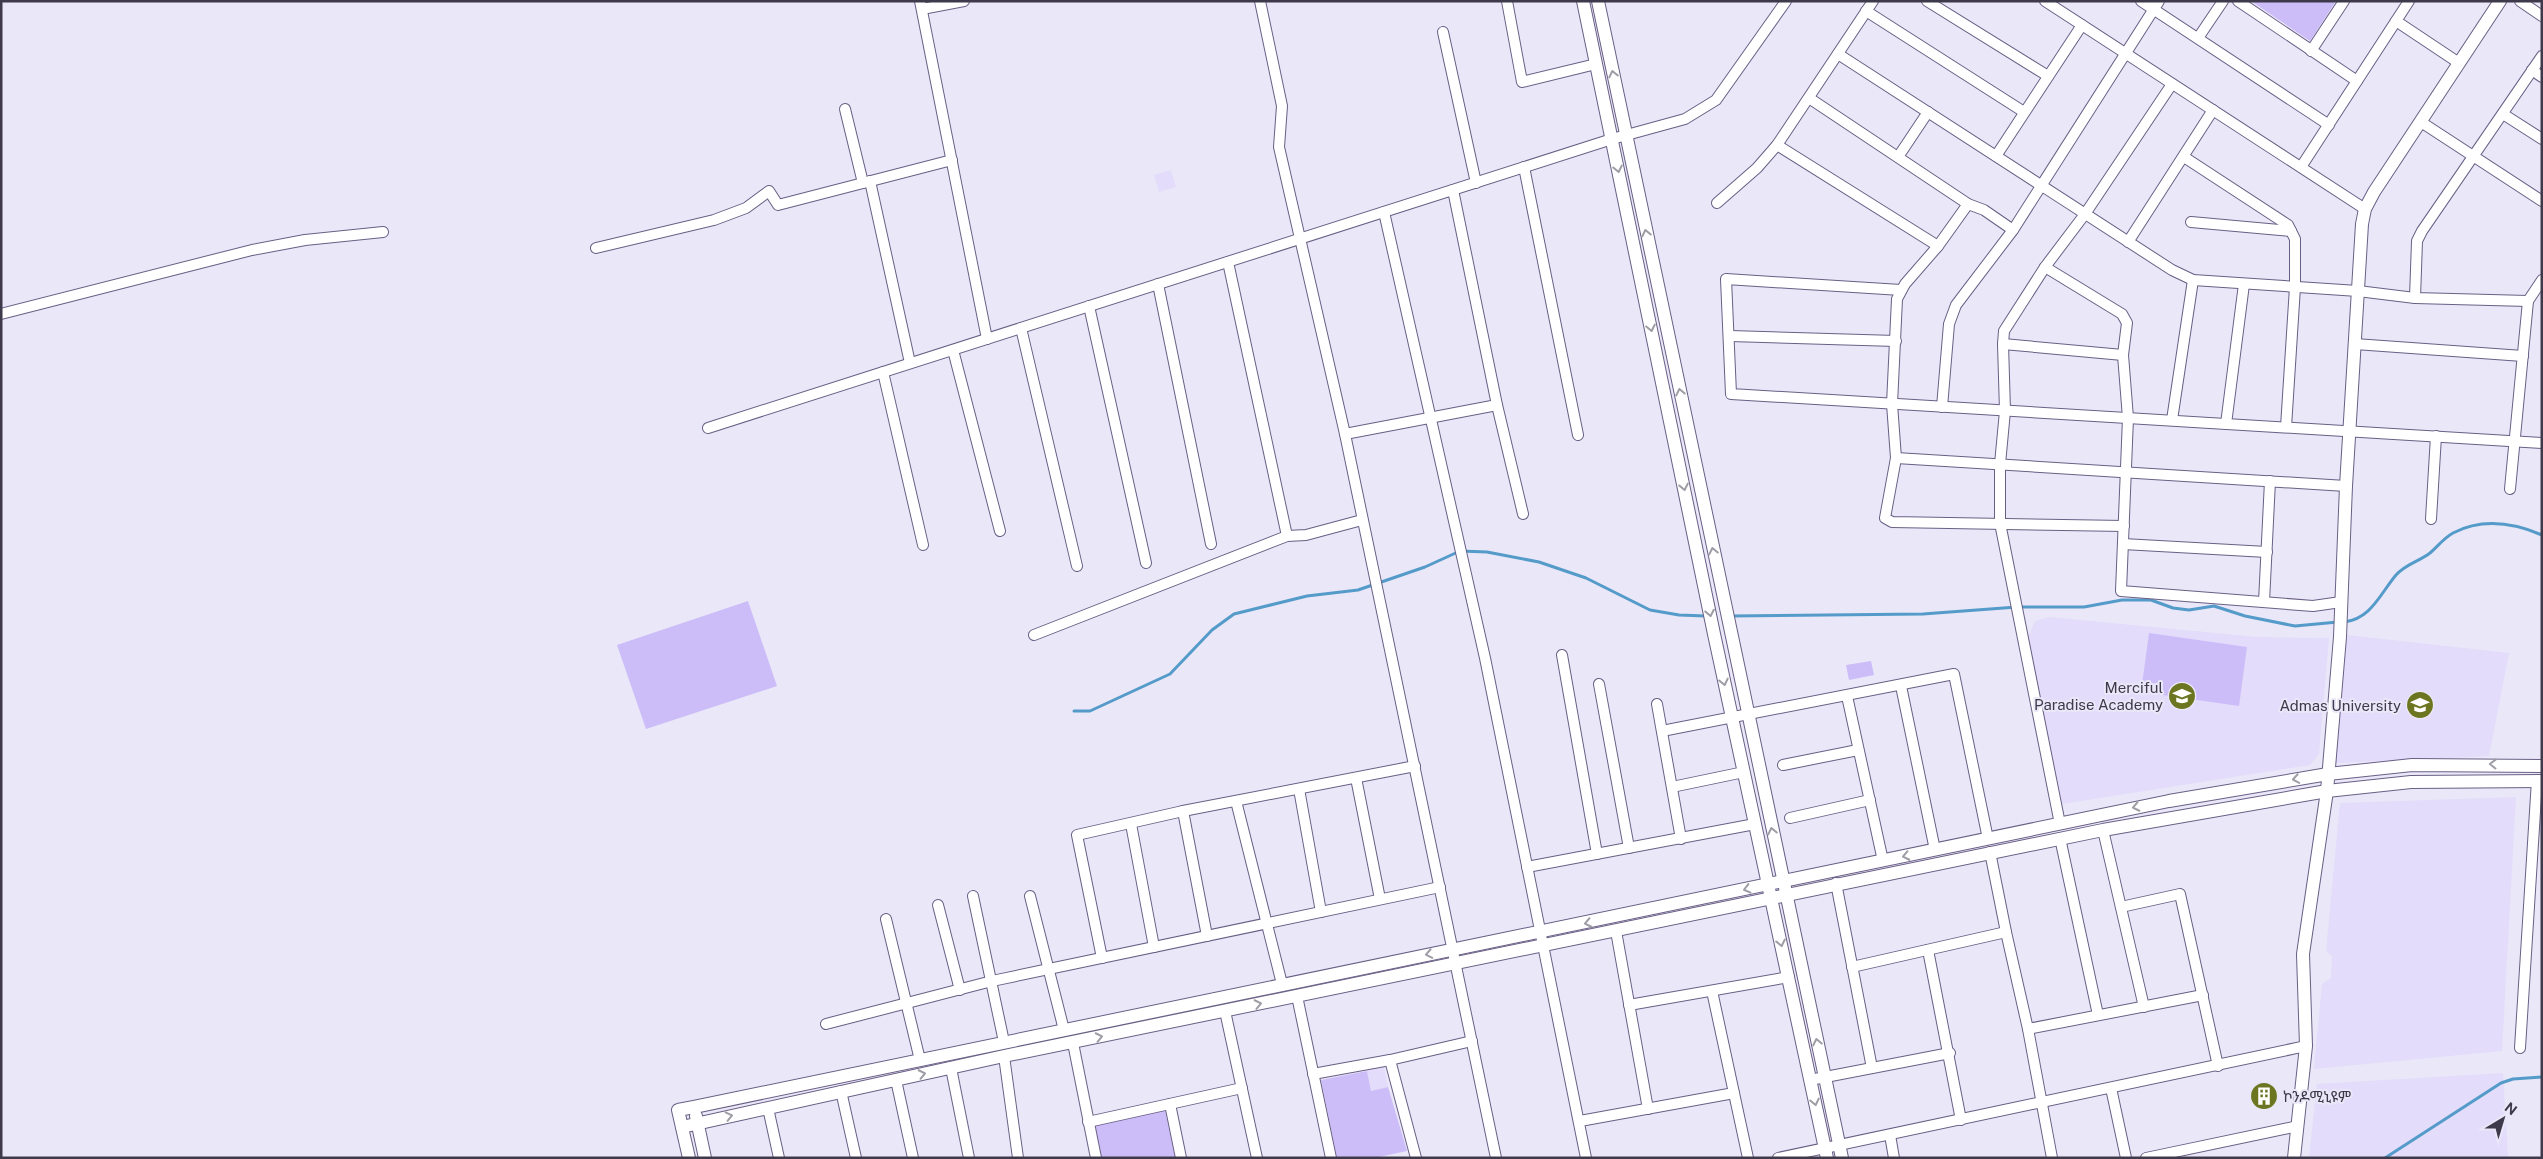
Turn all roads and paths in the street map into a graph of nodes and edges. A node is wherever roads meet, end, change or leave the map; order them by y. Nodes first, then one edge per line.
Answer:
1 (964, 1) edge
2 (1260, 1) edge
3 (1507, 1) edge
4 (1583, 1) edge
5 (1598, 1) edge
6 (1786, 1) edge
7 (1873, 1) edge
8 (1927, 1) edge
9 (2045, 1) edge
10 (2141, 1) edge
11 (2223, 1) edge
12 (2238, 1) edge
13 (2344, 1) edge
14 (2409, 1) edge
15 (2500, 1) edge
16 (2520, 1) edge
17 (921, 5) edge
18 (2156, 5) edge
19 (1866, 11) junction
20 (2542, 16) edge
21 (2396, 21) junction
22 (2082, 25) junction
23 (1443, 32) dead end
24 (2198, 38) junction
25 (2311, 51) junction
26 (2125, 53) junction
27 (1838, 54) junction
28 (2542, 56) edge
29 (2459, 63) junction
30 (1596, 64) junction
31 (2532, 70) junction
32 (2048, 76) junction
33 (2542, 77) edge
34 (2357, 81) junction
35 (2172, 84) junction
36 (1809, 98) junction
37 (845, 109) dead end
38 (2213, 110) junction
39 (1928, 112) junction
40 (2024, 112) junction
41 (2503, 114) junction
42 (2421, 122) junction
43 (2328, 125) junction
44 (1626, 137) junction
45 (1612, 139) junction
46 (2542, 139) edge
47 (1777, 145) junction
48 (2472, 155) junction
49 (1996, 156) junction
50 (2184, 156) junction
51 (1898, 157) junction
52 (952, 160) junction
53 (1524, 167) junction
54 (2301, 167) junction
55 (867, 182) junction
56 (1476, 183) junction
57 (2041, 185) junction
58 (1453, 190) junction
59 (2542, 201) edge
60 (1717, 204) dead end
61 (1968, 204) junction
62 (2365, 209) junction
63 (1384, 212) junction
64 (2085, 214) junction
65 (2191, 222) dead end
66 (2013, 230) junction
67 (383, 232) dead end
68 (2291, 232) junction
69 (1300, 239) junction
70 (2128, 242) junction
71 (1938, 246) junction
72 (596, 248) dead end
73 (1228, 262) junction
74 (2045, 267) junction
75 (2193, 280) junction
76 (2542, 280) edge
77 (1158, 284) junction
78 (2244, 284) junction
79 (2295, 287) junction
80 (1901, 290) junction
81 (2358, 291) junction
82 (2415, 298) junction
83 (2528, 301) junction
84 (1089, 306) junction
85 (1, 314) edge
86 (1021, 328) junction
87 (1730, 336) junction
88 (987, 339) junction
89 (1896, 341) junction
90 (2003, 344) junction
91 (2355, 344) junction
92 (953, 350) junction
93 (2123, 355) junction
94 (2522, 356) junction
95 (910, 363) junction
96 (883, 372) junction
97 (1892, 404) junction
98 (1497, 405) junction
99 (1942, 407) junction
100 (2005, 411) junction
101 (1431, 417) junction
102 (2128, 418) junction
103 (2172, 420) junction
104 (2226, 424) junction
105 (2286, 427) junction
106 (708, 428) dead end
107 (2349, 431) junction
108 (1345, 434) junction
109 (1578, 435) dead end
110 (2436, 436) junction
111 (2515, 441) junction
112 (2542, 443) edge
113 (1896, 458) junction
114 (2000, 464) junction
115 (2126, 472) junction
116 (2270, 481) junction
117 (2346, 486) junction
118 (2510, 489) dead end
119 (1523, 514) dead end
120 (2431, 519) dead end
121 (1362, 520) junction
122 (2000, 523) junction
123 (2124, 526) junction
124 (1000, 530) dead end
125 (1287, 536) junction
126 (1211, 544) dead end
127 (2123, 544) junction
128 (923, 545) dead end
129 (2267, 552) junction
130 (1146, 563) dead end
131 (1077, 566) dead end
132 (2264, 602) junction
133 (2342, 605) junction
134 (1034, 635) dead end
135 (1562, 656) dead end
136 (1599, 684) dead end
137 (1901, 686) junction
138 (1847, 696) junction
139 (1657, 704) dead end
140 (1747, 715) junction
141 (1732, 718) junction
142 (1662, 731) junction
143 (1858, 750) junction
144 (1783, 764) dead end
145 (1415, 766) junction
146 (2542, 766) edge
147 (1744, 772) junction
148 (2328, 774) junction
149 (1356, 778) junction
150 (2540, 781) edge
151 (1672, 787) junction
152 (1299, 788) junction
153 (2326, 791) junction
154 (1870, 800) junction
155 (2169, 800) junction
156 (1236, 801) junction
157 (1183, 811) junction
158 (1790, 818) dead end
159 (2172, 818) junction
160 (1131, 824) junction
161 (1755, 824) junction
162 (2060, 824) junction
163 (2104, 830) junction
164 (2060, 838) junction
165 (1681, 839) junction
166 (1989, 846) junction
167 (1628, 848) junction
168 (1935, 850) junction
169 (1596, 854) junction
170 (1883, 861) junction
171 (1527, 867) junction
172 (1782, 880) junction
173 (1768, 883) junction
174 (1836, 883) junction
175 (1440, 887) junction
176 (1786, 895) junction
177 (973, 896) dead end
178 (1030, 896) dead end
179 (1772, 899) junction
180 (1380, 900) junction
181 (938, 905) dead end
182 (2121, 907) junction
183 (1321, 912) junction
184 (886, 920) dead end
185 (1267, 923) junction
186 (1616, 931) junction
187 (2006, 932) junction
188 (1207, 936) junction
189 (1542, 938) junction
190 (1154, 947) junction
191 (1928, 950) junction
192 (1454, 956) junction
193 (1102, 958) junction
194 (1852, 967) junction
195 (1049, 970) junction
196 (1789, 977) junction
197 (992, 982) junction
198 (1282, 984) junction
199 (960, 990) junction
200 (1712, 991) junction
201 (2203, 995) junction
202 (1297, 996) junction
203 (908, 1003) junction
204 (1629, 1005) junction
205 (2144, 1007) junction
206 (1226, 1010) junction
207 (2098, 1015) junction
208 (826, 1024) dead end
209 (2028, 1029) junction
210 (1064, 1030) junction
211 (1472, 1041) junction
212 (1004, 1042) junction
213 (1073, 1043) junction
214 (2306, 1046) junction
215 (2520, 1048) dead end
216 (1950, 1053) junction
217 (1004, 1056) junction
218 (920, 1060) junction
219 (1390, 1060) junction
220 (2218, 1066) junction
221 (951, 1068) junction
222 (1872, 1068) junction
223 (1313, 1074) junction
224 (1825, 1077) junction
225 (896, 1080) junction
226 (1810, 1080) junction
227 (1242, 1088) junction
228 (2111, 1088) junction
229 (841, 1091) junction
230 (1734, 1093) junction
231 (2041, 1102) junction
232 (1170, 1104) junction
233 (694, 1106) junction
234 (768, 1108) junction
235 (1648, 1109) junction
236 (1961, 1120) junction
237 (1088, 1122) junction
238 (1580, 1122) junction
239 (698, 1124) junction
240 (2298, 1126) junction
241 (682, 1127) junction
242 (1890, 1135) junction
243 (1841, 1151) edge
244 (1826, 1153) edge
245 (1413, 1157) edge
246 (688, 1158) edge
247 (705, 1158) edge
248 (779, 1158) edge
249 (856, 1158) edge
250 (912, 1158) edge
251 (969, 1158) edge
252 (1018, 1158) edge
253 (1096, 1158) edge
254 (1181, 1158) edge
255 (1257, 1158) edge
256 (1331, 1158) edge
257 (1496, 1158) edge
258 (1586, 1158) edge
259 (1748, 1158) edge
260 (1778, 1158) edge
261 (1894, 1158) edge
262 (2052, 1158) edge
263 (2126, 1158) edge
264 (2146, 1158) edge
265 (2294, 1158) edge

1 - 17 street
2 - 69 street
3 - 30 street
4 - 30 street
44 -> 5 street
6 - 44 street
7 - 19 street
8 - 32 street
9 - 22 street
10 - 18 street
11 - 24 street
12 - 25 street
13 - 25 street
14 - 21 street
15 - 29 street
16 - 20 street
17 - 52 street
18 - 24 street
18 - 26 street
19 - 27 street
19 - 40 street
21 - 29 street
21 - 34 street
22 - 26 street
22 - 32 street
23 - 56 street
24 - 43 street
25 - 34 street
26 - 35 street
26 - 57 street
27 - 36 street
27 - 39 street
28 - 31 street
29 - 42 street
30 - 45 street
31 - 33 street
31 - 41 street
32 - 40 street
34 - 43 street
35 - 38 street
35 - 64 street
36 - 47 street
36 - 51 street
37 - 55 street
38 - 50 street
38 - 54 street
39 - 49 street
39 - 51 street
40 - 49 street
41 - 46 street
41 - 48 street
42 - 48 street
42 - 62 street
43 - 54 street
44 - 45 street
140 -> 44 street
45 - 53 street
45 -> 141 street
47 - 60 street
47 - 71 street
48 - 59 street
48 - 82 street
49 - 57 street
50 - 68 street
50 - 70 street
51 - 61 street
52 - 55 street
52 - 88 street
53 - 56 street
53 - 109 street
54 - 62 street
55 - 72 street
55 - 95 street
56 - 58 street
57 - 64 street
57 - 66 street
58 - 63 street
58 - 98 street
61 - 66 street
61 - 71 street
62 - 81 street
63 - 69 street
63 - 101 street
64 - 70 street
64 - 74 street
65 - 68 street
66 - 99 street
67 - 85 street
68 - 79 street
69 - 73 street
69 - 108 street
70 - 75 street
71 - 80 street
73 - 77 street
73 - 125 street
74 - 90 street
74 - 93 street
75 - 78 street
75 - 103 street
76 - 83 street
77 - 84 street
77 - 126 street
78 - 79 street
78 - 104 street
79 - 81 street
79 - 105 street
80 - 87 street
80 - 89 street
81 - 82 street
81 - 91 street
82 - 83 street
83 - 94 street
84 - 86 street
84 - 130 street
86 - 88 street
86 - 131 street
87 - 89 street
87 - 97 street
88 - 92 street
89 - 97 street
90 - 93 street
90 - 100 street
91 - 94 street
91 - 107 street
92 - 95 street
92 - 124 street
93 - 102 street
94 - 111 street
95 - 96 street
96 - 106 street
96 - 128 street
97 - 99 street
97 - 113 street
98 - 101 street
98 - 119 street
99 - 100 street
100 - 102 street
100 - 114 street
101 - 108 street
101 - 171 street
102 - 103 street
102 - 115 street
103 - 104 street
104 - 105 street
105 - 107 street
107 - 110 street
107 - 117 street
108 - 121 street
110 - 111 street
110 - 120 street
111 - 112 street
111 - 118 street
113 - 114 street
113 - 122 street
114 - 115 street
114 - 122 street
115 - 116 street
115 - 123 street
116 - 117 street
116 - 129 street
117 - 133 street
121 - 125 street
121 - 145 street
122 - 123 street
122 - 162 street
123 - 127 street
125 - 134 street
127 - 129 street
127 - 132 street
129 - 132 street
132 - 133 street
133 - 148 street
135 - 169 street
136 - 167 street
137 - 138 street
137 - 166 street
137 - 168 street
138 - 140 street
138 - 143 street
139 - 142 street
140 - 141 street
172 -> 140 street
141 - 142 street
141 - 147 street
142 - 151 street
143 - 144 street
143 - 154 street
145 - 149 street
145 - 175 street
146 -> 148 street
147 - 151 street
147 - 161 street
148 - 153 street
148 -> 155 street
149 - 152 street
149 - 180 street
150 - 153 street
150 - 215 street
151 - 165 street
152 - 156 street
152 - 183 street
153 - 159 street
153 - 214 street
154 - 158 street
154 - 170 street
155 - 159 street
155 -> 162 street
156 - 157 street
156 - 185 street
157 - 160 street
157 - 188 street
159 - 163 street
160 - 190 street
160 - 193 street
161 - 165 street
161 - 173 street
162 - 166 street
163 - 164 street
163 - 182 street
164 - 166 street
164 - 207 street
165 - 167 street
166 - 168 street
166 - 174 street
166 - 187 street
167 - 169 street
168 -> 170 street
169 - 171 street
170 - 172 street
171 - 189 street
172 - 173 street
172 - 176 street
173 - 179 street
173 -> 189 street
174 - 176 street
174 - 194 street
175 - 180 street
175 - 192 street
176 - 179 street
224 -> 176 street
177 - 197 street
178 - 195 street
179 - 186 street
179 -> 196 street
180 - 183 street
181 - 199 street
182 - 201 street
182 - 205 street
183 - 185 street
184 - 203 street
185 - 188 street
185 - 198 street
186 - 189 street
186 - 204 street
187 - 191 street
187 - 209 street
188 - 190 street
189 - 192 street
189 - 238 street
190 - 193 street
191 - 194 street
191 - 216 street
192 -> 198 street
192 - 202 street
192 - 211 street
193 - 195 street
194 - 222 street
195 - 197 street
195 - 210 street
196 - 200 street
196 - 226 street
197 - 199 street
197 - 212 street
198 - 210 street
199 - 203 street
200 - 204 street
200 - 230 street
201 - 205 street
201 - 220 street
206 -> 202 street
202 - 223 street
203 - 208 street
203 - 218 street
204 - 235 street
205 - 207 street
213 -> 206 street
206 - 227 street
207 - 209 street
209 - 231 street
210 - 212 street
211 - 219 street
211 - 257 street
212 - 218 street
213 - 217 street
213 - 237 street
214 - 220 street
214 - 240 street
216 - 222 street
216 - 236 street
217 - 221 street
217 - 252 street
218 - 233 street
219 - 223 street
219 - 245 street
220 - 228 street
225 -> 221 street
221 - 251 street
222 - 224 street
223 - 256 street
224 - 226 street
224 - 243 street
225 - 229 street
225 - 250 street
226 -> 244 street
227 - 232 street
227 - 255 street
228 - 231 street
228 - 263 street
229 - 234 street
229 - 249 street
230 - 235 street
230 - 259 street
231 - 236 street
231 - 262 street
232 - 237 street
232 - 254 street
233 - 239 street
233 - 241 street
239 -> 234 street
234 - 248 street
235 - 238 street
236 - 242 street
237 - 253 street
238 - 258 street
239 - 241 street
239 - 247 street
240 - 264 street
240 - 265 street
241 - 246 street
242 - 243 street
242 - 261 street
243 - 244 street
244 - 260 street

